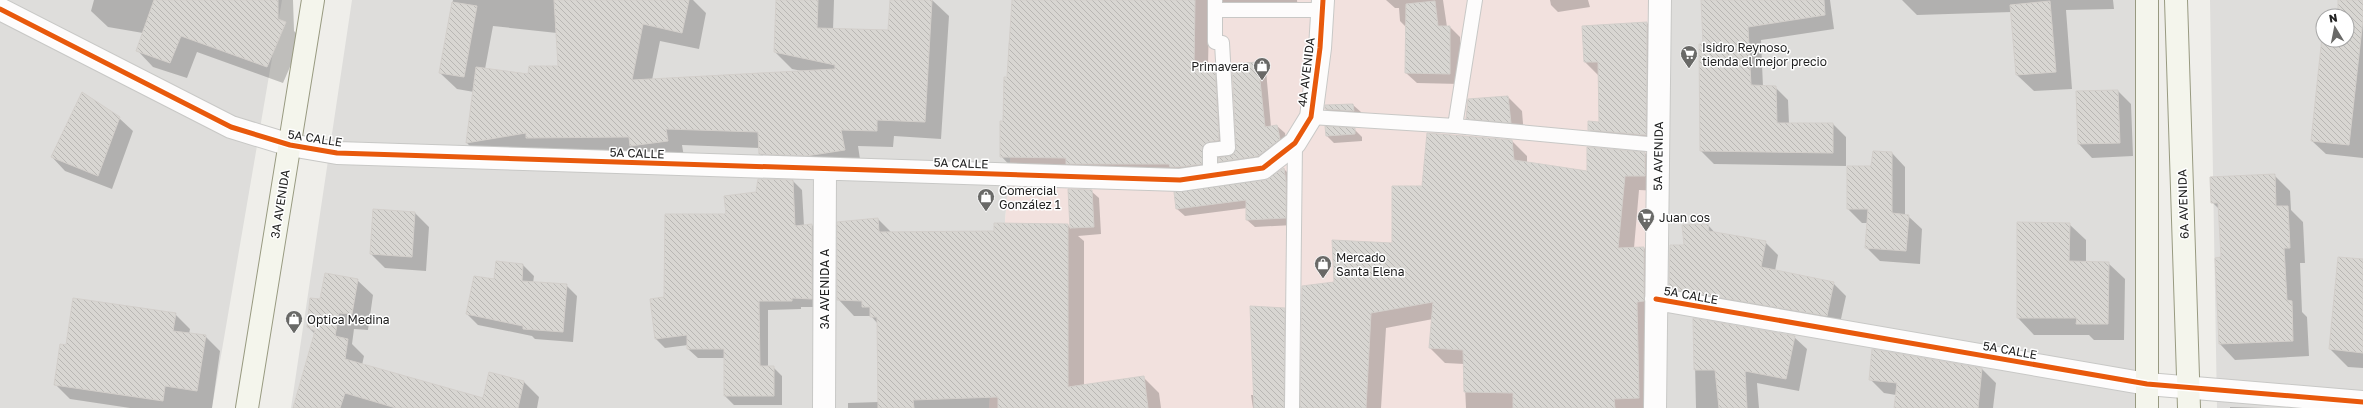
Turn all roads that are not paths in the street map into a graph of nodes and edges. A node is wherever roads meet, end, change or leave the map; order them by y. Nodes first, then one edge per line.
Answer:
1 (313, 0) edge
2 (1475, 0) edge
3 (1660, 0) edge
4 (2147, 0) edge
5 (2176, 0) edge
6 (1215, 5) edge
7 (1323, 5) edge
8 (0, 9) edge
9 (1311, 117) junction
10 (1455, 126) junction
11 (1295, 143) junction
12 (290, 145) junction
13 (1658, 145) junction
14 (825, 169) junction
15 (1210, 175) junction
16 (1656, 299) junction
17 (2147, 384) junction
18 (2189, 398) edge
19 (2363, 402) edge
20 (247, 408) edge
21 (824, 408) edge
22 (1292, 408) edge
23 (1655, 408) edge
24 (2147, 408) edge

1 - 12 street, 3A AVENIDA
2 - 10 lane
3 - 13 street, 5A AVENIDA
4 - 17 street
5 - 18 street, 6A AVENIDA
6 - 7 lane
6 - 15 lane
7 - 9 street, 4A AVENIDA
8 - 12 street, 5A CALLE
9 - 10 lane
9 - 11 street, 4A AVENIDA
10 - 13 lane
11 - 15 street, 5A CALLE
11 - 22 lane
12 - 14 street, 5A CALLE
12 - 20 street, 3A AVENIDA
13 - 16 street, 5A AVENIDA
14 - 15 street, 5A CALLE
14 - 21 street, 3A AVENIDA A
16 - 17 street, 5A CALLE
16 - 23 street, 5A AVENIDA
17 - 18 street, 5A CALLE
17 - 24 street
18 - 19 street, 5A CALLE

